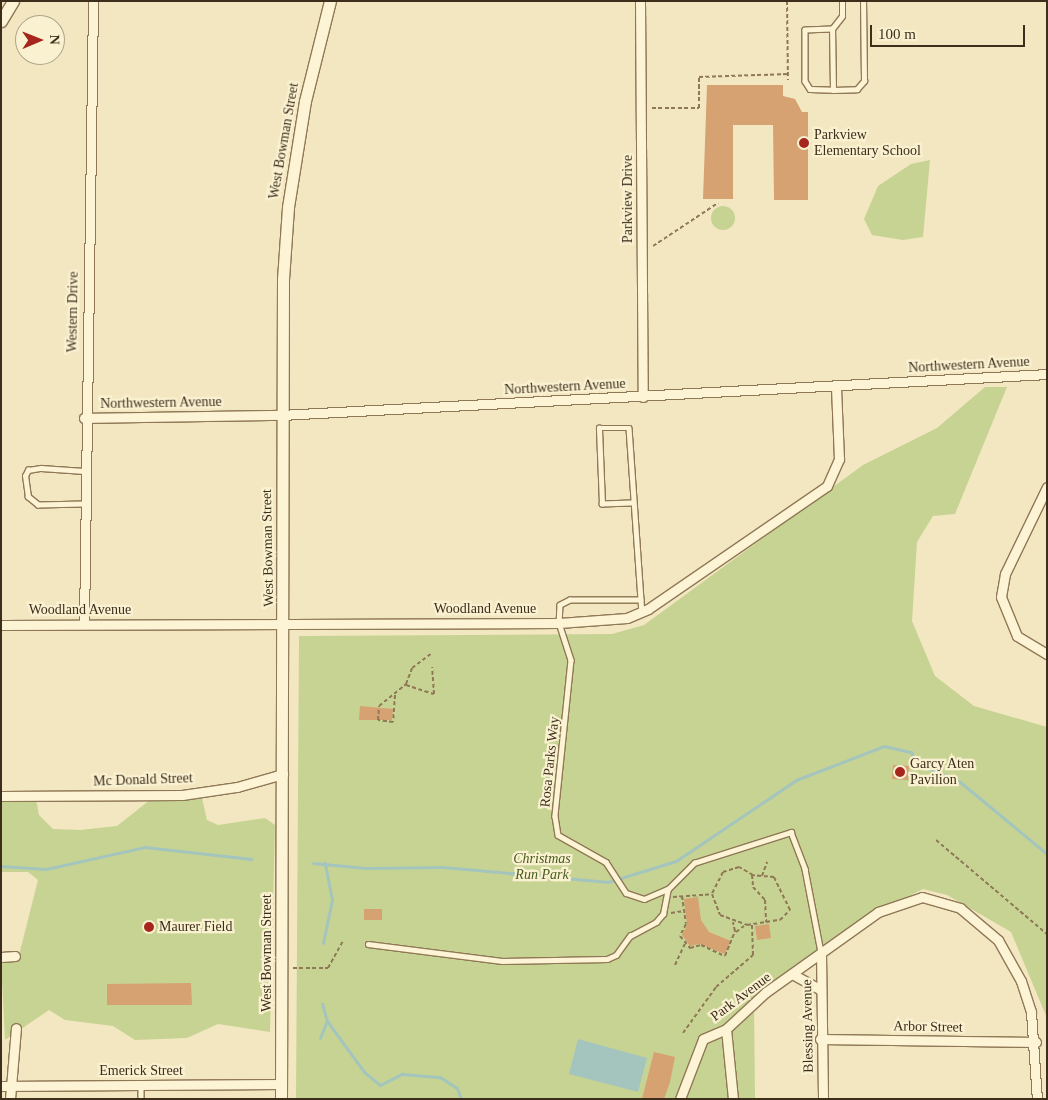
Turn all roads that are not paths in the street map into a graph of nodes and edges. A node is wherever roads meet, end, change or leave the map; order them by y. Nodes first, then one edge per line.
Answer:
1 (13, 1) edge
2 (93, 1) edge
3 (330, 1) edge
4 (640, 1) edge
5 (842, 1) edge
6 (864, 1) edge
7 (1, 21) edge
8 (832, 29) junction
9 (833, 90) junction
10 (1047, 374) edge
11 (836, 387) junction
12 (643, 397) junction
13 (281, 415) junction
14 (84, 418) junction
15 (84, 471) junction
16 (1047, 487) edge
17 (631, 503) junction
18 (84, 504) junction
19 (641, 600) junction
20 (642, 612) junction
21 (559, 623) junction
22 (1, 624) edge
23 (84, 624) junction
24 (284, 624) junction
25 (1047, 654) edge
26 (283, 774) junction
27 (1, 796) edge
28 (668, 889) junction
29 (368, 944) dead end
30 (822, 953) junction
31 (1, 956) edge
32 (15, 956) dead end
33 (794, 975) junction
34 (821, 990) junction
35 (16, 1028) dead end
36 (726, 1028) junction
37 (820, 1039) junction
38 (1036, 1042) junction
39 (140, 1084) junction
40 (281, 1084) junction
41 (6, 1086) edge
42 (10, 1099) edge
43 (141, 1099) edge
44 (281, 1099) edge
45 (680, 1099) edge
46 (733, 1099) edge
47 (823, 1099) edge
48 (1036, 1099) edge

1 - 7 street
2 - 14 street, Western Drive
3 - 13 street, West Bowman Street
4 - 12 street, Parkview Drive
5 - 8 lane
6 - 9 lane
8 - 9 lane
8 - 9 lane
10 - 11 street, Northwestern Avenue
11 - 12 street, Northwestern Avenue
11 - 20 street, Woodland Avenue
12 - 13 street, Northwestern Avenue
13 - 14 street, Northwestern Avenue
13 - 24 street, West Bowman Street
14 - 15 street, Western Drive
15 - 18 street, Western Drive
15 - 18 lane
16 - 25 street
17 - 17 lane
17 - 19 lane
18 - 23 street, Western Drive
19 - 20 lane
19 - 21 lane
20 - 21 street, Woodland Avenue
21 - 24 street, Woodland Avenue
21 - 28 lane, Rosa Parks Way
22 - 23 street, Woodland Avenue
23 - 24 street, Woodland Avenue
24 - 26 street, West Bowman Street
26 - 27 street, Mc Donald Street
26 - 40 street, West Bowman Street
28 - 29 lane
28 - 30 lane, Rosa Parks Way
30 - 33 street, Park Avenue
30 - 34 street, Blessing Avenue
30 - 38 street, Park Avenue
31 - 32 street
33 - 34 street
33 - 36 street, Park Avenue
34 - 37 street, Blessing Avenue
35 - 41 street
36 - 45 street, Park Avenue
36 - 46 street
37 - 38 street, Arbor Street
37 - 47 street, Blessing Avenue
38 - 48 street, Park Avenue
39 - 40 street, Emerick Street
39 - 41 street, Emerick Street
39 - 43 lane
40 - 44 street, West Bowman Street
41 - 42 street

